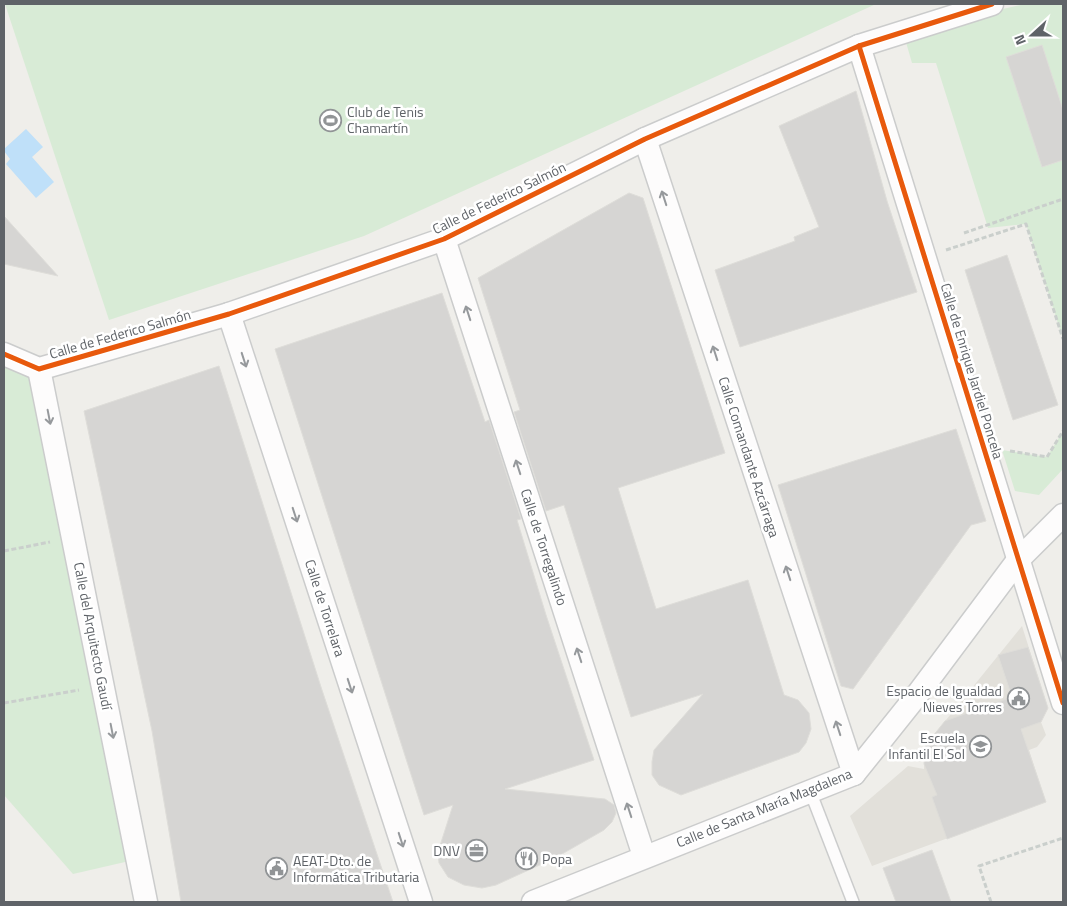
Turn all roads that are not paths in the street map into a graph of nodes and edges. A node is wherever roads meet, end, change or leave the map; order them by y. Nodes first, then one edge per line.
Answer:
1 (992, 4) edge
2 (859, 46) junction
3 (645, 140) junction
4 (444, 239) junction
5 (229, 314) junction
6 (4, 354) edge
7 (39, 370) junction
8 (1063, 515) edge
9 (1018, 560) junction
10 (1063, 703) edge
11 (854, 774) junction
12 (810, 791) junction
13 (644, 856) junction
14 (541, 901) edge
15 (146, 902) edge
16 (421, 902) edge
17 (853, 902) edge

1 - 2 street, Calle de Federico Salmón
2 - 3 street, Calle de Federico Salmón
2 - 9 street, Calle de Enrique Jardiel Poncela
3 - 4 street, Calle de Federico Salmón
11 -> 3 street, Calle Comandante Azcárraga
4 - 5 street, Calle de Federico Salmón
13 -> 4 street, Calle de Torregalindo
5 - 7 street, Calle de Federico Salmón
5 -> 16 street, Calle de Torrelara
6 - 7 street, Calle de Federico Salmón
7 -> 15 street, Calle del Arquitecto Gaudí
8 - 9 street, Calle de Santa María Magdalena
9 - 10 street, Calle de Enrique Jardiel Poncela
9 - 11 street, Calle de Santa María Magdalena
11 - 12 street, Calle de Santa María Magdalena
12 - 13 street, Calle de Santa María Magdalena
12 - 17 lane
13 - 14 street, Calle de Santa María Magdalena

